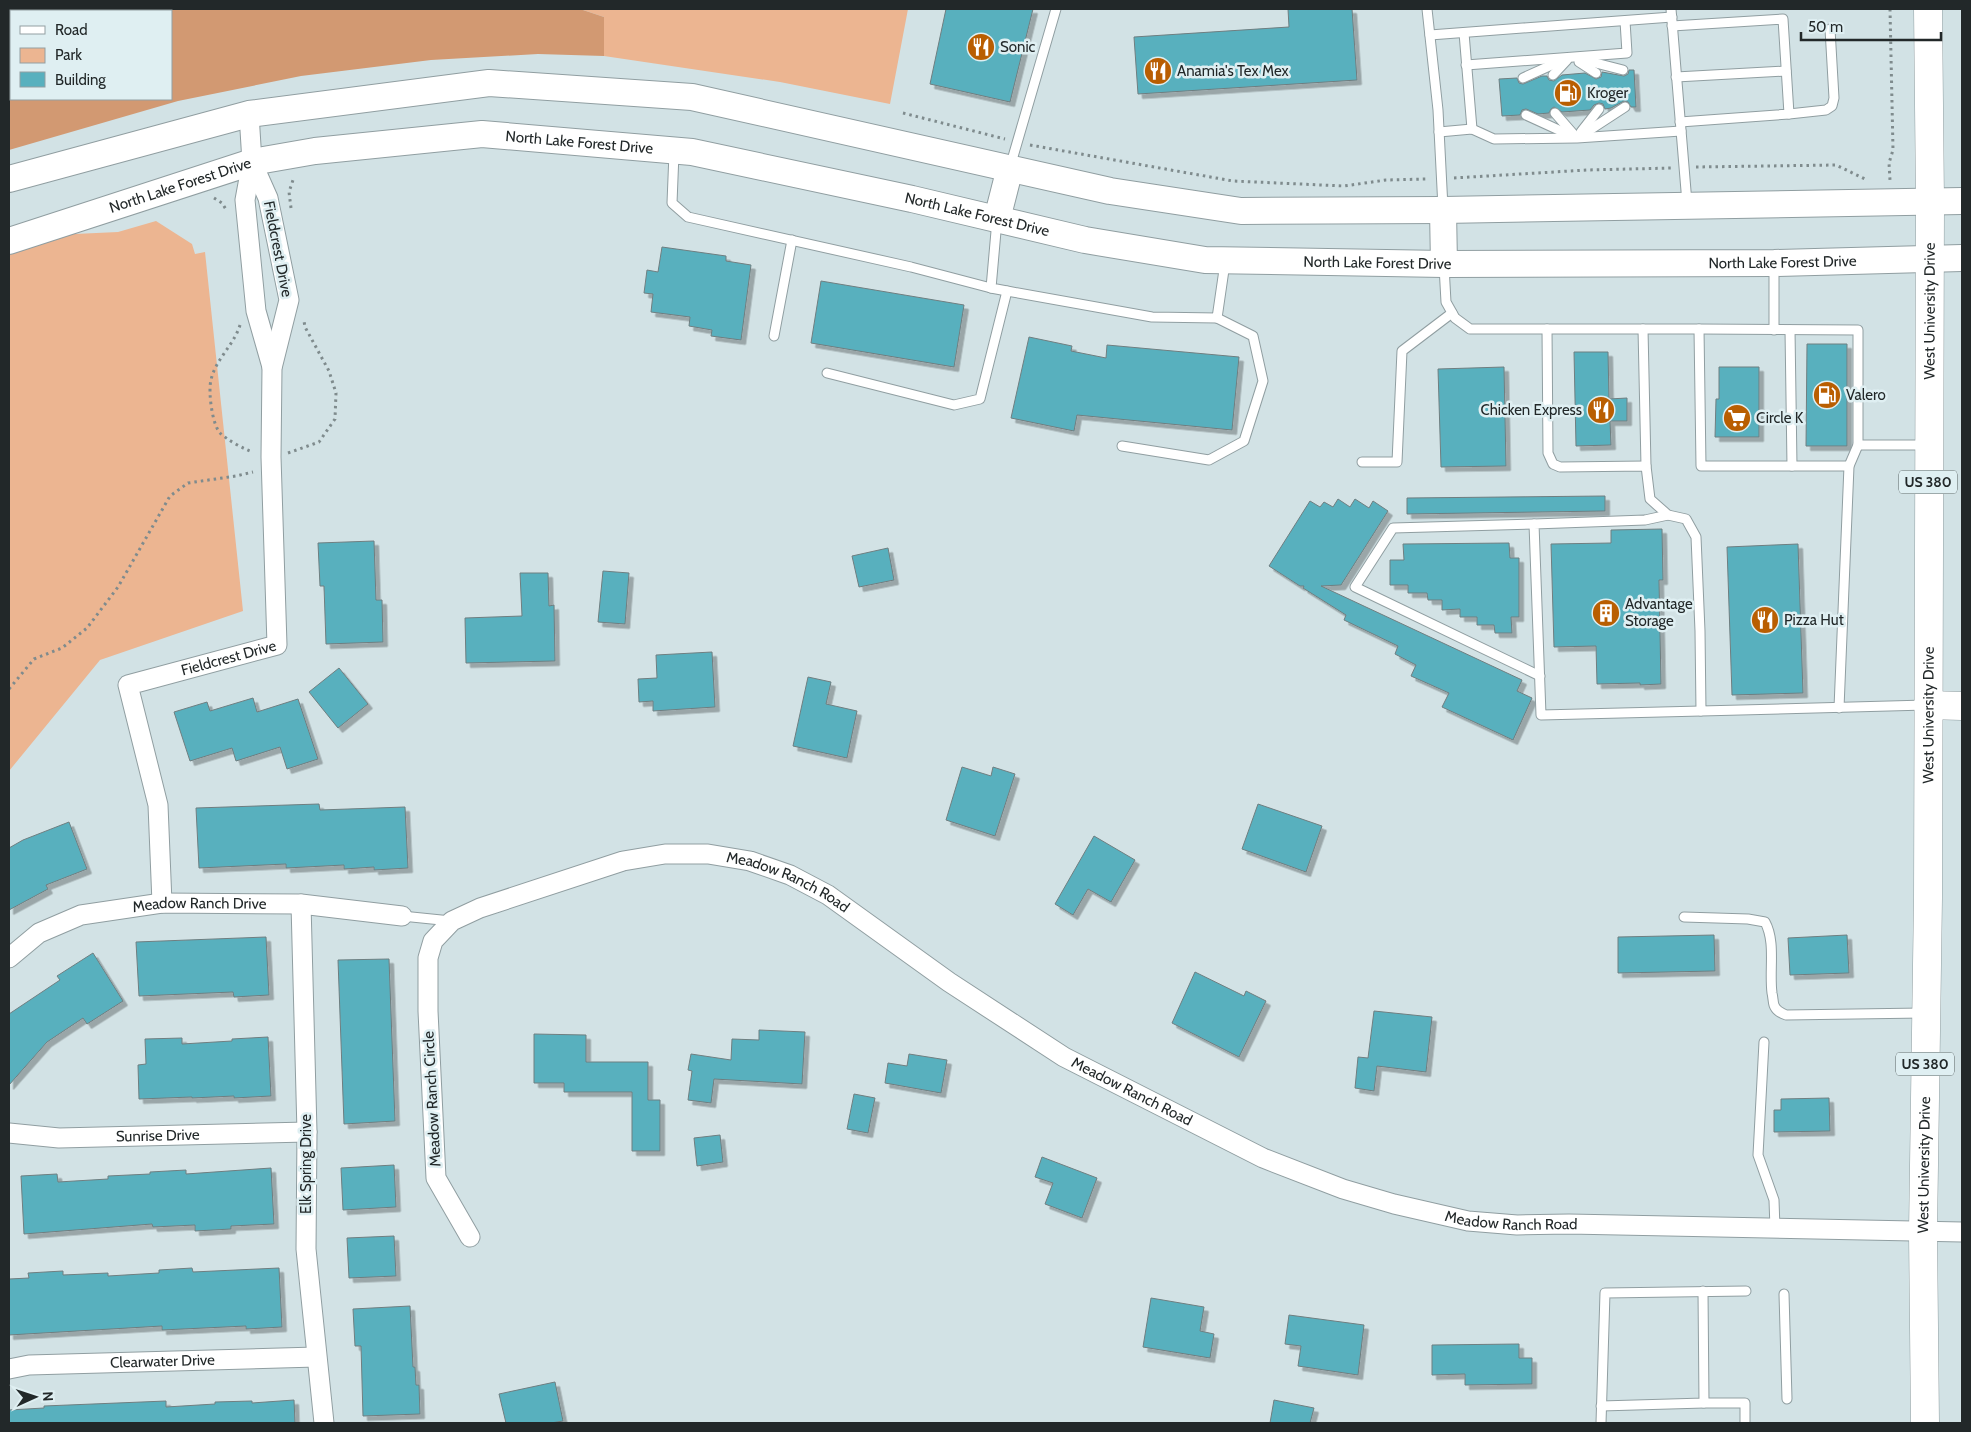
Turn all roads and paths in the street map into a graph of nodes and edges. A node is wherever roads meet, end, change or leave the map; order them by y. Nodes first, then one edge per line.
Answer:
1 (1056, 9) edge
2 (1427, 9) edge
3 (1890, 9) edge
4 (1928, 9) edge
5 (1672, 17) edge
6 (1625, 21) junction
7 (1830, 29) dead end
8 (1464, 33) junction
9 (1430, 35) junction
10 (1571, 56) junction
11 (1466, 65) junction
12 (1623, 70) dead end
13 (1786, 71) junction
14 (1596, 72) dead end
15 (1553, 75) dead end
16 (1523, 78) dead end
17 (1676, 78) junction
18 (1625, 107) dead end
19 (1599, 109) dead end
20 (903, 113) dead end
21 (1555, 113) dead end
22 (249, 114) junction
23 (1789, 114) junction
24 (1526, 115) dead end
25 (1680, 126) junction
26 (1472, 129) junction
27 (1439, 132) junction
28 (1576, 138) junction
29 (1018, 142) junction
30 (674, 150) junction
31 (252, 162) junction
32 (1010, 168) junction
33 (1684, 168) junction
34 (301, 173) dead end
35 (9, 179) edge
36 (1442, 179) junction
37 (1871, 182) dead end
38 (1881, 182) dead end
39 (210, 195) dead end
40 (1962, 201) edge
41 (1930, 202) junction
42 (1687, 206) junction
43 (291, 209) dead end
44 (1444, 210) junction
45 (230, 217) dead end
46 (997, 219) junction
47 (792, 240) junction
48 (9, 241) edge
49 (1962, 258) edge
50 (1929, 259) junction
51 (1226, 261) junction
52 (1774, 263) junction
53 (1444, 264) junction
54 (990, 288) junction
55 (1007, 291) junction
56 (1452, 313) junction
57 (242, 318) dead end
58 (304, 318) dead end
59 (1217, 318) junction
60 (1547, 329) junction
61 (1699, 329) junction
62 (1644, 330) junction
63 (1774, 330) junction
64 (1790, 330) junction
65 (774, 336) dead end
66 (272, 368) junction
67 (827, 373) dead end
68 (1858, 445) junction
69 (1929, 445) junction
70 (1122, 446) dead end
71 (259, 457) junction
72 (1362, 462) dead end
73 (1646, 466) junction
74 (1792, 466) junction
75 (1849, 466) junction
76 (254, 472) dead end
77 (1668, 515) junction
78 (1534, 524) junction
79 (1540, 676) junction
80 (9, 688) edge
81 (1928, 706) junction
82 (1962, 706) edge
83 (1839, 708) junction
84 (1700, 711) junction
85 (162, 903) junction
86 (301, 904) junction
87 (402, 916) joint
88 (1684, 917) dead end
89 (452, 921) junction
90 (9, 958) edge
91 (428, 1011) joint
92 (1926, 1013) junction
93 (1764, 1042) dead end
94 (307, 1132) junction
95 (9, 1133) edge
96 (1775, 1229) junction
97 (1923, 1232) junction
98 (1962, 1232) edge
99 (470, 1237) dead end
100 (1703, 1291) junction
101 (1746, 1291) dead end
102 (1784, 1294) dead end
103 (316, 1357) junction
104 (9, 1369) edge
105 (1787, 1399) dead end
106 (1704, 1403) junction
107 (1601, 1406) junction
108 (324, 1423) edge
109 (1601, 1423) edge
110 (1745, 1423) edge
111 (1925, 1423) edge

1 - 29 lane
2 - 9 lane
3 - 38 path
4 - 41 highway, West University Drive / US 380
5 - 6 lane
5 - 13 lane
5 - 17 lane
6 - 8 lane
6 - 10 lane
7 - 23 lane
8 - 9 lane
8 - 11 lane
9 - 27 lane
10 - 11 lane
10 - 12 lane
10 - 14 lane
10 - 15 lane
10 - 16 lane
11 - 26 lane
13 - 17 lane
13 - 23 lane
17 - 25 lane
18 - 28 lane
19 - 28 lane
20 - 29 path
21 - 28 lane
22 - 31 street, Fieldcrest Drive
22 - 32 main road
22 - 35 main road
23 - 25 lane
24 - 28 lane
25 - 28 lane
25 - 33 lane
26 - 27 lane
26 - 28 lane
27 - 36 lane
29 - 32 lane
29 - 36 path
30 - 31 main road, North Lake Forest Drive
30 - 46 main road, North Lake Forest Drive
30 - 47 lane
31 - 48 main road, North Lake Forest Drive
31 - 66 street, Fieldcrest Drive
31 - 66 street, Fieldcrest Drive
32 - 44 main road
32 - 46 main road
33 - 36 path
33 - 37 path
33 - 42 lane
34 - 43 path
36 - 44 lane
39 - 45 path
40 - 41 main road
41 - 42 main road
41 - 50 highway, West University Drive / US 380
42 - 44 main road
44 - 53 main road
46 - 51 main road, North Lake Forest Drive
46 - 54 lane
47 - 54 lane
47 - 65 lane
49 - 50 main road, North Lake Forest Drive
50 - 52 main road, North Lake Forest Drive
50 - 69 highway, West University Drive / US 380
51 - 53 main road, North Lake Forest Drive
51 - 59 lane
52 - 53 main road, North Lake Forest Drive
52 - 63 lane
53 - 56 lane
54 - 55 lane
55 - 59 lane
55 - 67 lane
56 - 60 lane
56 - 72 lane
57 - 71 path
58 - 71 path
59 - 70 lane
60 - 62 lane
60 - 73 lane
61 - 62 lane
61 - 63 lane
61 - 74 lane
62 - 73 lane
63 - 64 lane
64 - 68 lane
64 - 74 lane
66 - 71 street, Fieldcrest Drive
68 - 69 lane
68 - 75 lane
69 - 81 highway, West University Drive / US 380
71 - 85 street, Fieldcrest Drive
73 - 77 lane
74 - 75 lane
75 - 83 lane
76 - 80 path
77 - 78 lane
77 - 84 lane
78 - 79 lane
78 - 79 lane
79 - 84 lane
81 - 82 highway
81 - 83 lane
81 - 92 highway, West University Drive / US 380
83 - 84 lane
85 - 86 street, Meadow Ranch Drive
85 - 90 street, Meadow Ranch Drive
86 - 87 street, Meadow Ranch Drive
86 - 94 street, Elk Spring Drive
87 - 89 lane
88 - 92 lane
89 - 91 street, Meadow Ranch Road
89 - 96 street, Meadow Ranch Road
91 - 99 street, Meadow Ranch Circle
92 - 97 highway, West University Drive / US 380
93 - 96 lane
94 - 95 street, Sunrise Drive
94 - 103 street, Elk Spring Drive
96 - 97 street, Meadow Ranch Road
97 - 98 street, Meadow Ranch Road
97 - 111 highway, West University Drive / US 380
100 - 101 lane
100 - 106 lane
100 - 107 lane
102 - 105 lane
103 - 104 street, Clearwater Drive
103 - 108 street, Elk Spring Drive
106 - 107 lane
106 - 110 lane
107 - 109 lane

